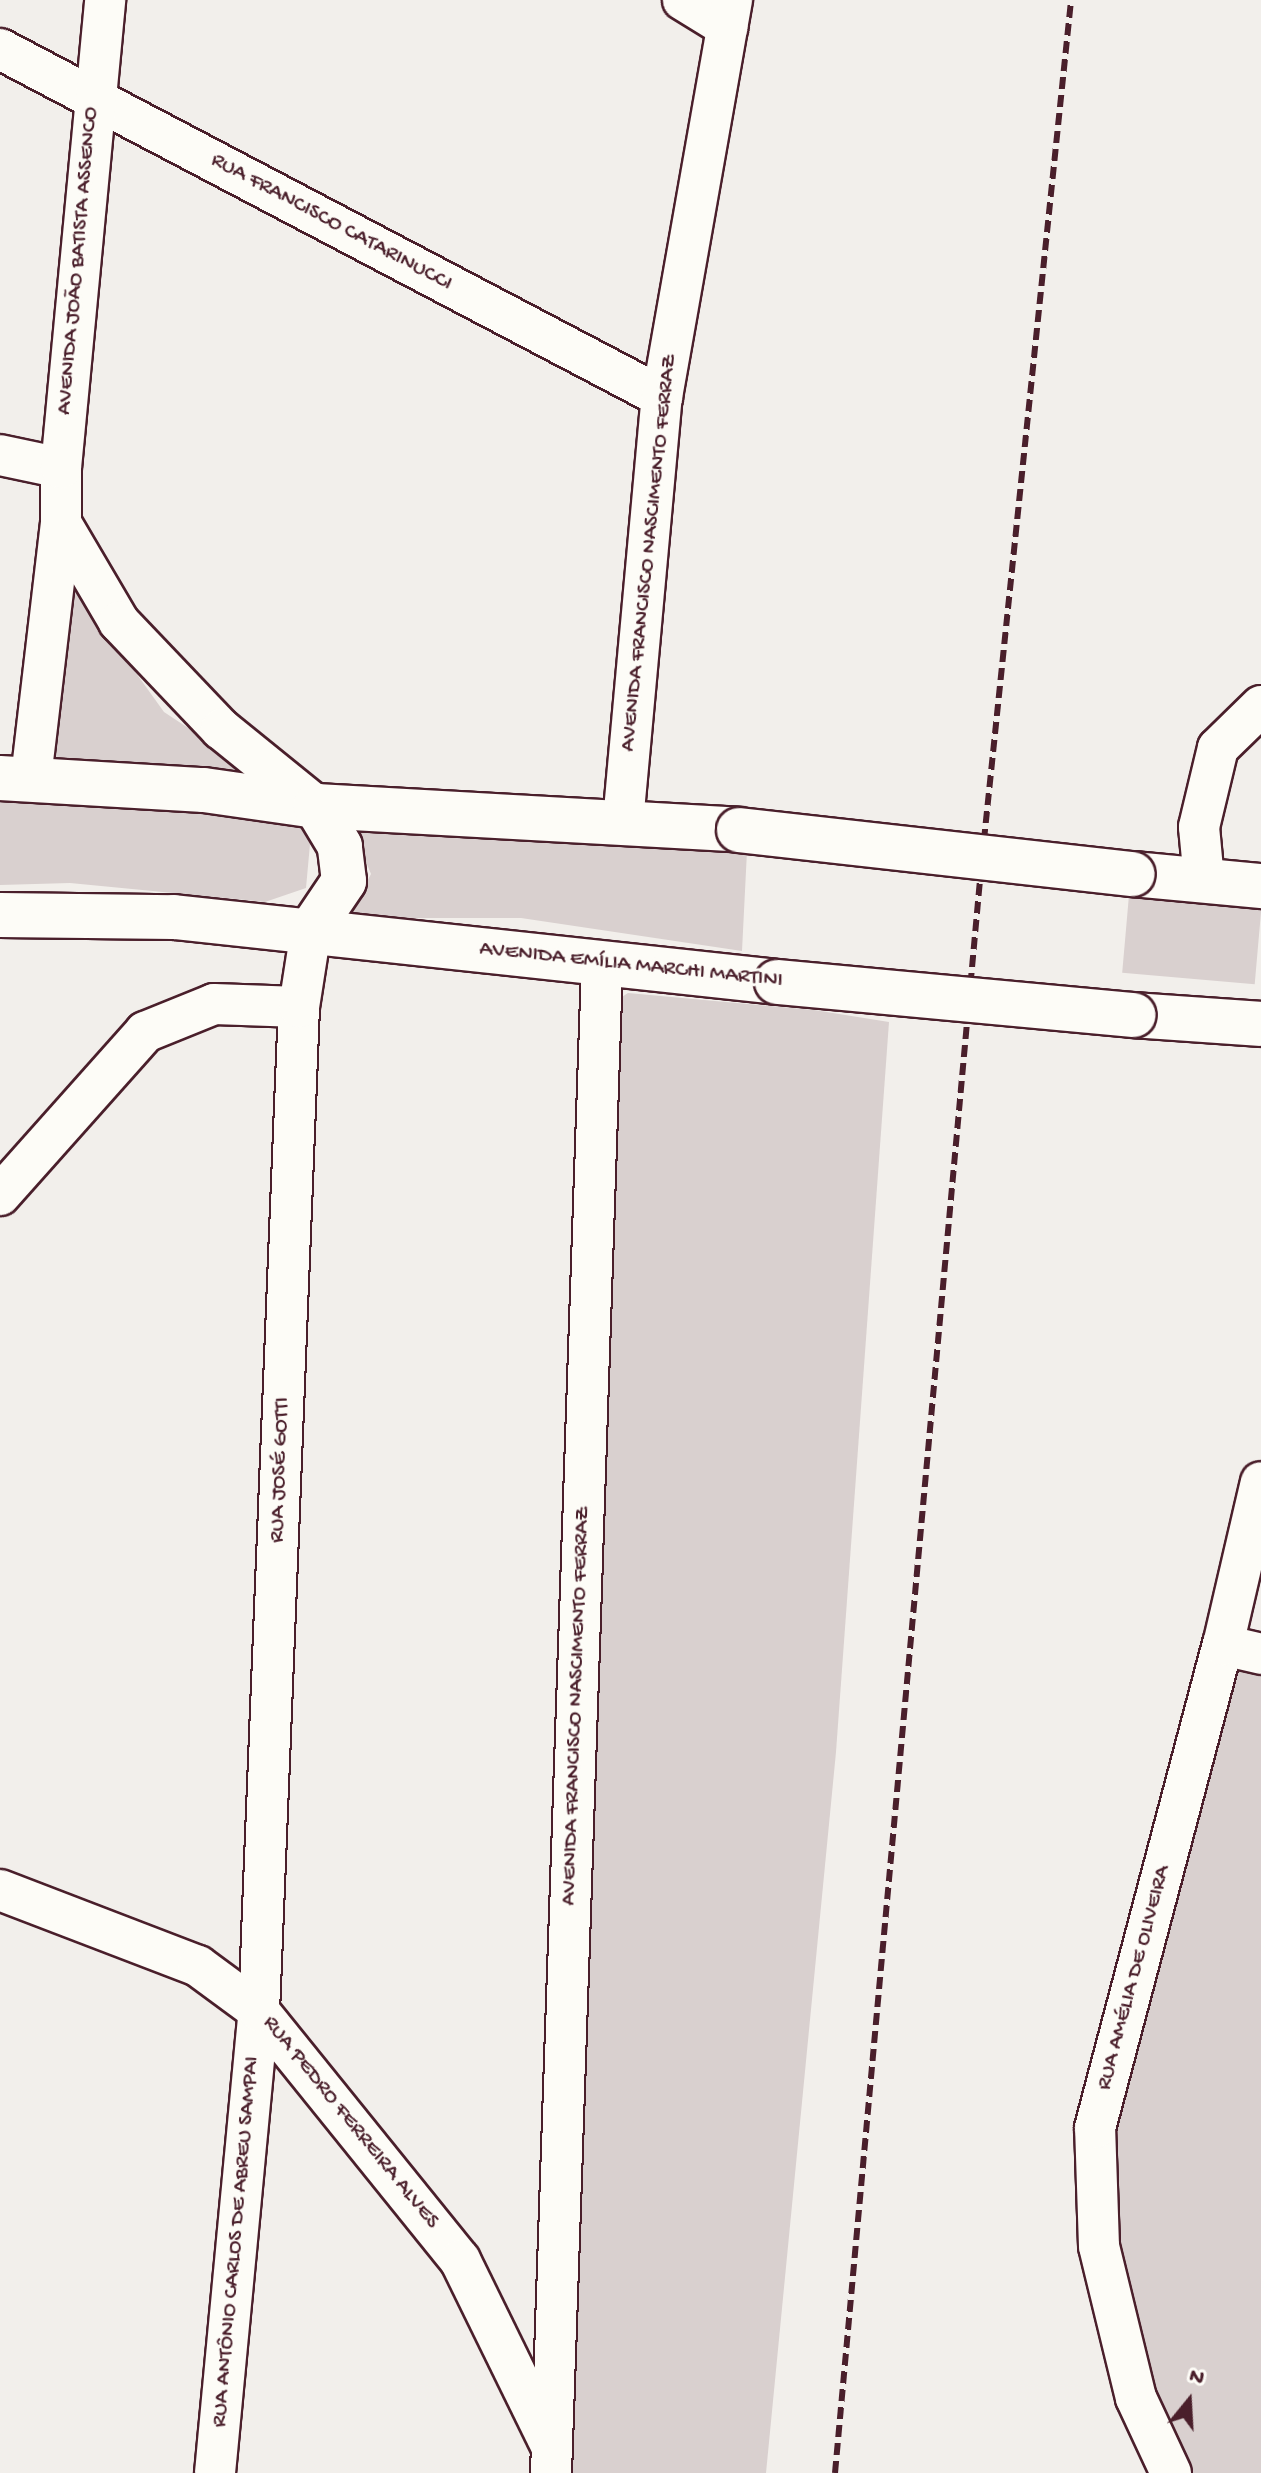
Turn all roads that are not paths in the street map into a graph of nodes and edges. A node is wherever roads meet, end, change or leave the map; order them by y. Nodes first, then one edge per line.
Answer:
1 (105, 0) edge
2 (683, 0) edge
3 (730, 14) edge
4 (0, 49) edge
5 (93, 98) junction
6 (662, 397) junction
7 (0, 455) edge
8 (61, 468) junction
9 (61, 523) junction
10 (1261, 706) edge
11 (16, 778) edge
12 (316, 806) junction
13 (623, 822) junction
14 (1204, 880) junction
15 (1261, 886) edge
16 (0, 915) edge
17 (311, 930) junction
18 (602, 964) junction
19 (299, 1007) junction
20 (1261, 1024) edge
21 (0, 1195) edge
22 (1261, 1482) edge
23 (1242, 1650) edge
24 (0, 1890) edge
25 (259, 2011) junction
26 (552, 2460) edge
27 (215, 2473) edge
28 (1171, 2473) edge

1 - 5 street, AVENIDA JOÃO BATISTA ASSENCO
2 - 3 street
3 - 6 street, AVENIDA FRANCISCO NASCIMENTO FERRAZ
4 - 5 street, RUA FRANCISCO CATARINUCCI
5 - 6 street, RUA FRANCISCO CATARINUCCI
5 - 8 street, AVENIDA JOÃO BATISTA ASSENCO
6 - 13 street, AVENIDA FRANCISCO NASCIMENTO FERRAZ
7 - 8 street
8 - 9 street, AVENIDA JOÃO BATISTA ASSENCO
9 - 11 street, AVENIDA JOÃO BATISTA ASSENCO
9 - 12 street
10 - 14 street
11 - 12 main road
12 - 13 main road
12 - 17 main road
13 - 14 main road, bridge
14 - 15 main road
16 - 17 main road, AVENIDA EMÍLIA MARCHI MARTINI
17 - 18 main road, AVENIDA EMÍLIA MARCHI MARTINI
17 - 19 street, RUA JOSÉ GOTTI
18 - 20 main road, AVENIDA EMÍLIA MARCHI MARTINI, bridge
18 - 26 street, AVENIDA FRANCISCO NASCIMENTO FERRAZ
19 - 21 street
19 - 25 street, RUA JOSÉ GOTTI
22 - 23 street, RUA AMÉLIA DE OLIVEIRA
23 - 28 street, RUA AMÉLIA DE OLIVEIRA
24 - 25 street, RUA PEDRO FERREIRA ALVES
25 - 26 street, RUA PEDRO FERREIRA ALVES
25 - 27 street, RUA ANTÔNIO CARLOS DE ABREU SAMPAI

